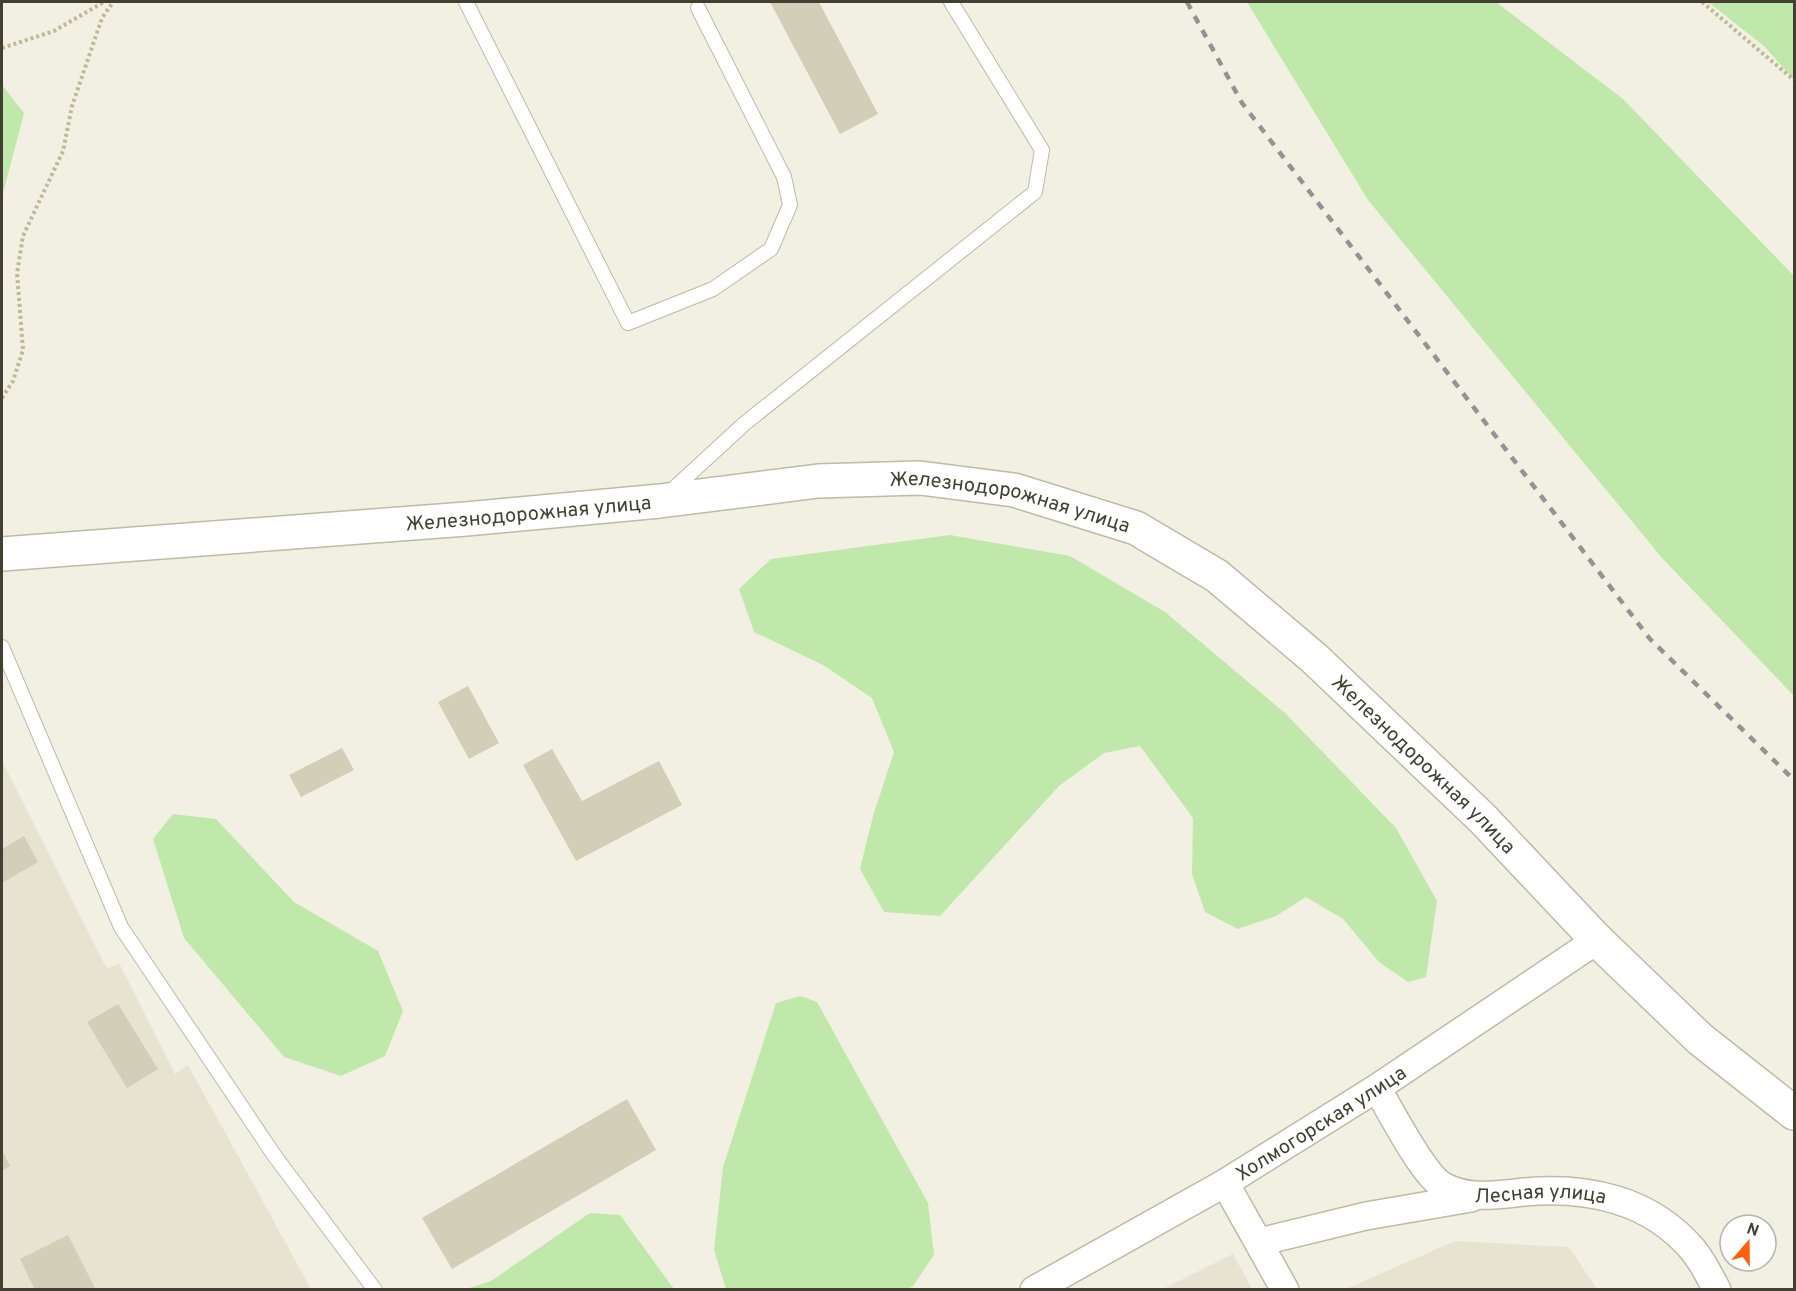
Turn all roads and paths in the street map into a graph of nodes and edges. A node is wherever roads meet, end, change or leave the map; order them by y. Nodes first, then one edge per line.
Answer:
1 (104, 2) edge
2 (113, 2) edge
3 (466, 2) edge
4 (951, 2) edge
5 (1701, 2) edge
6 (698, 8) dead end
7 (2, 48) edge
8 (1794, 80) edge
9 (2, 398) edge
10 (660, 501) junction
11 (2, 554) edge
12 (2, 647) edge
13 (1597, 940) junction
14 (1377, 1088) junction
15 (1794, 1113) edge
16 (1225, 1183) junction
17 (1479, 1197) junction
18 (1259, 1242) junction
19 (375, 1290) edge
20 (1034, 1290) edge
21 (1285, 1290) edge
22 (1717, 1290) edge

1 - 7 path
2 - 9 path
3 - 6 lane
4 - 10 lane
5 - 8 path
10 - 11 street, Железнодорожная улица
10 - 13 street, Железнодорожная улица
12 - 19 lane
13 - 14 street, Холмогорская улица
13 - 15 street, Железнодорожная улица
14 - 16 street, Холмогорская улица
14 - 17 street, Лесная улица
16 - 18 street
16 - 20 street, Холмогорская улица
17 - 18 street
17 - 22 street, Лесная улица
18 - 21 street

